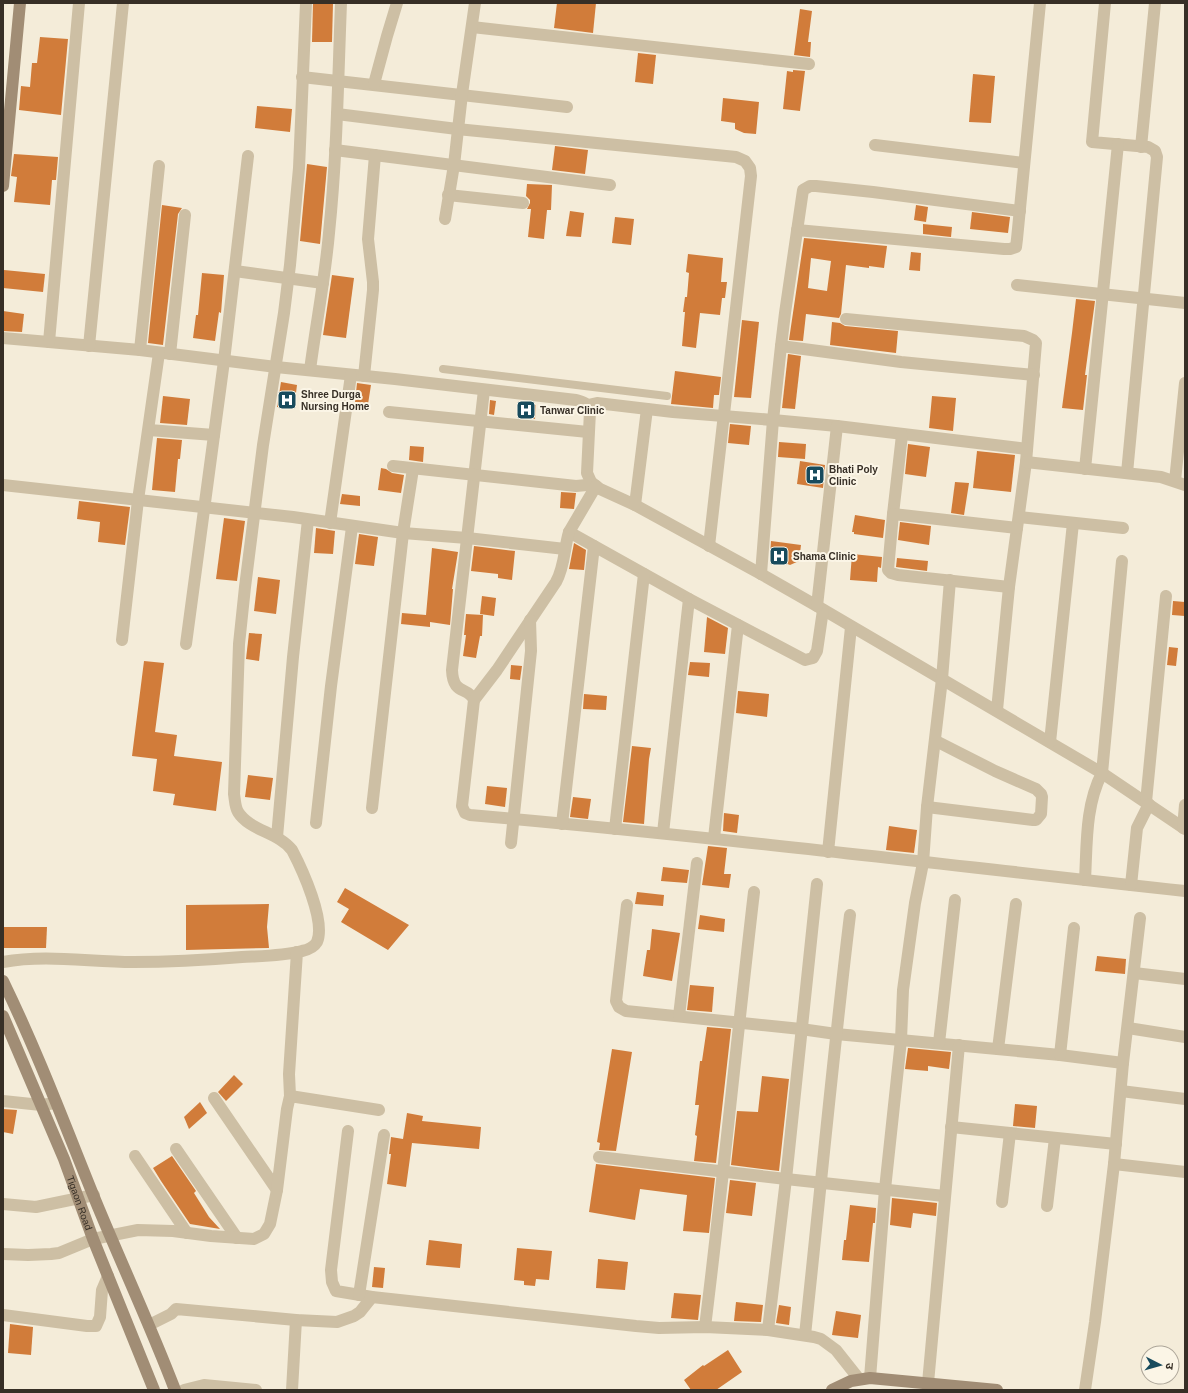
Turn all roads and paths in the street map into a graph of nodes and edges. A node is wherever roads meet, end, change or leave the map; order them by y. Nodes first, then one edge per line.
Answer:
1 (20, 3) edge
2 (79, 3) edge
3 (123, 3) edge
4 (306, 3) edge
5 (341, 3) edge
6 (397, 3) edge
7 (475, 3) edge
8 (1040, 3) edge
9 (1105, 3) edge
10 (1155, 3) edge
11 (472, 28) junction
12 (809, 64) dead end
13 (302, 77) junction
14 (338, 81) junction
15 (374, 84) junction
16 (462, 94) junction
17 (567, 107) dead end
18 (337, 114) junction
19 (457, 129) junction
20 (1118, 144) junction
21 (875, 145) dead end
22 (1141, 146) junction
23 (335, 150) junction
24 (375, 155) junction
25 (248, 156) dead end
26 (1024, 163) junction
27 (454, 165) junction
28 (159, 166) dead end
29 (610, 185) dead end
30 (3, 186) edge
31 (448, 195) junction
32 (523, 203) dead end
33 (1020, 211) junction
34 (185, 215) dead end
35 (445, 219) dead end
36 (797, 230) junction
37 (235, 271) junction
38 (288, 278) junction
39 (323, 283) junction
40 (1017, 285) dead end
41 (1103, 294) junction
42 (1144, 298) junction
43 (1185, 303) edge
44 (846, 319) dead end
45 (3, 338) edge
46 (49, 342) junction
47 (89, 346) junction
48 (781, 346) junction
49 (140, 350) junction
50 (164, 353) junction
51 (224, 361) junction
52 (276, 367) junction
53 (443, 369) dead end
54 (310, 370) junction
55 (351, 375) junction
56 (1034, 375) junction
57 (364, 376) junction
58 (1185, 383) edge
59 (602, 388) junction
60 (484, 390) junction
61 (667, 396) dead end
62 (594, 404) junction
63 (647, 408) junction
64 (389, 412) dead end
65 (724, 416) junction
66 (773, 420) junction
67 (480, 421) junction
68 (837, 426) junction
69 (149, 430) junction
70 (588, 432) junction
71 (214, 435) junction
72 (902, 435) junction
73 (1027, 449) junction
74 (1026, 462) junction
75 (393, 466) dead end
76 (413, 469) junction
77 (1085, 469) junction
78 (1127, 473) junction
79 (474, 474) junction
80 (1180, 483) edge
81 (593, 484) junction
82 (3, 485) edge
83 (138, 500) junction
84 (635, 506) junction
85 (205, 508) junction
86 (255, 514) junction
87 (893, 514) junction
88 (308, 520) junction
89 (1018, 522) junction
90 (330, 523) junction
91 (1073, 523) junction
92 (352, 526) junction
93 (1123, 528) dead end
94 (569, 532) junction
95 (404, 533) junction
96 (467, 538) junction
97 (594, 546) junction
98 (709, 546) junction
99 (565, 549) junction
100 (1122, 561) dead end
101 (644, 574) junction
102 (761, 574) junction
103 (950, 580) junction
104 (1009, 587) junction
105 (1166, 596) dead end
106 (690, 599) junction
107 (820, 608) junction
108 (530, 620) junction
109 (738, 625) junction
110 (851, 627) junction
111 (122, 640) dead end
112 (186, 644) dead end
113 (942, 679) junction
114 (474, 700) junction
115 (996, 710) junction
116 (936, 741) junction
117 (1050, 742) junction
118 (1102, 773) junction
119 (1147, 803) junction
120 (1185, 805) edge
121 (927, 807) junction
122 (372, 808) dead end
123 (513, 819) junction
124 (316, 823) dead end
125 (562, 824) junction
126 (1184, 828) edge
127 (615, 829) junction
128 (663, 833) junction
129 (277, 837) junction
130 (714, 838) junction
131 (511, 843) dead end
132 (828, 852) junction
133 (697, 863) dead end
134 (922, 863) junction
135 (1085, 880) junction
136 (817, 884) dead end
137 (1131, 886) junction
138 (1185, 891) edge
139 (754, 892) dead end
140 (955, 900) dead end
141 (1016, 904) dead end
142 (627, 905) dead end
143 (850, 915) dead end
144 (1140, 918) dead end
145 (1074, 928) dead end
146 (297, 952) junction
147 (3, 962) edge
148 (1134, 973) junction
149 (1185, 979) edge
150 (3, 981) edge
151 (3, 1016) edge
152 (679, 1016) junction
153 (739, 1022) junction
154 (1128, 1028) junction
155 (801, 1029) junction
156 (836, 1034) junction
157 (1185, 1036) edge
158 (901, 1040) junction
159 (939, 1043) junction
160 (959, 1045) junction
161 (998, 1049) junction
162 (1060, 1055) junction
163 (1123, 1063) junction
164 (1121, 1091) junction
165 (290, 1096) junction
166 (214, 1098) dead end
167 (1185, 1099) edge
168 (3, 1102) edge
169 (56, 1103) junction
170 (41, 1105) junction
171 (379, 1110) dead end
172 (951, 1127) junction
173 (348, 1131) dead end
174 (1010, 1133) junction
175 (384, 1135) dead end
176 (1055, 1138) junction
177 (1116, 1144) junction
178 (176, 1149) dead end
179 (135, 1156) dead end
180 (599, 1157) dead end
181 (1114, 1164) junction
182 (724, 1171) junction
183 (1185, 1172) edge
184 (786, 1179) junction
185 (822, 1183) junction
186 (885, 1189) junction
187 (277, 1190) junction
188 (94, 1195) junction
189 (944, 1196) junction
190 (79, 1198) junction
191 (1002, 1202) dead end
192 (3, 1204) edge
193 (1047, 1206) dead end
194 (187, 1233) junction
195 (110, 1235) junction
196 (237, 1238) junction
197 (93, 1239) junction
198 (3, 1254) edge
199 (108, 1276) junction
200 (359, 1295) junction
201 (372, 1297) junction
202 (3, 1315) edge
203 (296, 1320) junction
204 (149, 1325) junction
205 (705, 1327) junction
206 (768, 1330) junction
207 (805, 1335) junction
208 (865, 1378) junction
209 (928, 1383) junction
210 (154, 1390) edge
211 (175, 1390) edge
212 (184, 1390) edge
213 (256, 1390) edge
214 (292, 1390) edge
215 (832, 1390) edge
216 (997, 1390) edge
217 (1085, 1390) edge

1 - 30 street
2 - 46 street
3 - 47 street
4 - 13 street
5 - 14 street
6 - 15 street
7 - 11 street
8 - 26 street
9 - 20 street
10 - 22 street
11 - 12 street
11 - 16 street
13 - 14 street
13 - 38 street
14 - 15 street
14 - 18 street
15 - 16 street
16 - 17 street
16 - 19 street
18 - 19 street
18 - 23 street
19 - 27 street
19 - 65 street
20 - 22 street
20 - 41 street
21 - 26 street
22 - 42 street
23 - 24 street
23 - 39 street
24 - 27 street
24 - 57 street
25 - 37 street
26 - 33 street
27 - 29 street
27 - 31 street
28 - 49 street
31 - 32 street
31 - 35 street
33 - 36 street
33 - 36 street
34 - 50 street
36 - 48 street
37 - 38 street
37 - 51 street
38 - 39 street
38 - 52 street
39 - 54 street
40 - 41 street
41 - 42 street
41 - 77 street
42 - 43 street
42 - 78 street
44 - 56 street
45 - 46 street
46 - 47 street
47 - 49 street
48 - 56 street
48 - 66 street
49 - 50 street
50 - 51 street
50 - 69 street
51 - 52 street
51 - 71 street
52 - 54 street
52 - 86 street
53 - 59 lane
54 - 55 street
55 - 57 street
55 - 90 street
56 - 73 street
57 - 60 street
58 - 80 street
59 - 61 lane
59 - 62 lane
60 - 62 street
60 - 67 street
62 - 63 street
62 - 70 street
63 - 65 street
63 - 84 street
64 - 67 street
65 - 66 street
65 - 98 street
66 - 68 street
66 - 102 street
67 - 70 street
67 - 79 street
68 - 72 street
68 - 107 street
69 - 71 street
69 - 83 street
70 - 81 street
71 - 85 street
72 - 73 street
72 - 87 street
73 - 74 street
74 - 77 street
74 - 89 street
75 - 76 street
76 - 79 street
76 - 95 street
77 - 78 street
78 - 80 street
79 - 81 street
79 - 96 street
81 - 84 street
81 - 94 street
82 - 83 street
83 - 85 street
83 - 111 street
84 - 98 street
85 - 86 street
85 - 112 street
86 - 88 street
86 - 129 street
87 - 89 street
87 - 103 street
88 - 90 street
88 - 129 street
89 - 91 street
89 - 104 street
90 - 92 street
91 - 93 street
91 - 117 street
92 - 95 street
92 - 124 street
94 - 97 street
94 - 99 street
95 - 96 street
95 - 122 street
96 - 99 street
96 - 114 street
97 - 101 street
97 - 125 street
98 - 102 street
99 - 108 street
100 - 118 street
101 - 106 street
101 - 127 street
102 - 107 street
103 - 104 street
103 - 113 street
104 - 115 street
105 - 119 street
106 - 109 street
106 - 128 street
107 - 109 street
107 - 110 street
108 - 114 street
108 - 123 street
109 - 130 street
110 - 113 street
110 - 132 street
113 - 115 street
113 - 116 street
114 - 123 street
115 - 117 street
116 - 121 street
116 - 121 street
117 - 118 street
118 - 119 street
118 - 135 street
119 - 126 street
119 - 137 street
120 - 126 street
121 - 134 street
123 - 125 street
123 - 131 street
125 - 127 street
127 - 128 street
128 - 130 street
129 - 146 street
130 - 132 street
132 - 134 street
133 - 152 street
134 - 135 street
134 - 158 street
135 - 137 street
136 - 155 street
137 - 138 street
139 - 153 street
140 - 159 street
141 - 161 street
142 - 152 street
143 - 156 street
144 - 148 street
145 - 162 street
146 - 147 street
146 - 165 street
148 - 149 street
148 - 154 street
150 - 169 street
151 - 170 street, Tigaon Road
152 - 153 street
153 - 155 street
153 - 182 street
154 - 157 street
154 - 163 street
155 - 156 street
155 - 184 street
156 - 158 street
156 - 185 street
158 - 159 street
158 - 186 street
159 - 160 street
160 - 161 street
160 - 172 street
161 - 162 street
162 - 163 street
163 - 164 street
164 - 167 street
164 - 177 street
165 - 171 street
165 - 187 street
166 - 187 street
168 - 170 street
169 - 170 street
169 - 188 street
170 - 190 street, Tigaon Road
172 - 174 street
172 - 189 street
173 - 200 street
174 - 176 street
174 - 191 street
175 - 200 street
176 - 177 street
176 - 193 street
177 - 181 street
178 - 196 street
179 - 194 street
180 - 182 street
181 - 183 street
181 - 217 street
182 - 184 street
182 - 205 street
184 - 185 street
184 - 206 street
185 - 186 street
185 - 207 street
186 - 189 street
186 - 208 street
187 - 196 street
188 - 190 street
188 - 195 street
189 - 209 street
190 - 192 street
190 - 197 street, Tigaon Road
194 - 195 street
194 - 196 street
195 - 197 street
195 - 204 street
197 - 198 street
197 - 199 street, Tigaon Road
199 - 202 street
199 - 210 street, Tigaon Road
200 - 201 street
201 - 203 street
201 - 205 street
203 - 204 street
203 - 214 street
204 - 211 street
205 - 206 street
206 - 207 street
207 - 208 street
208 - 209 street
208 - 215 street
209 - 216 street
212 - 213 street

